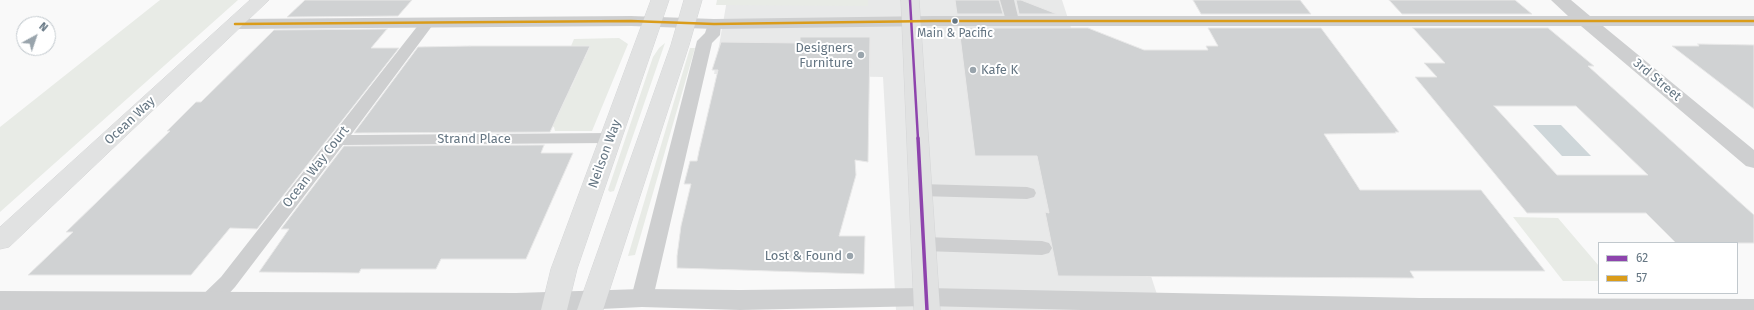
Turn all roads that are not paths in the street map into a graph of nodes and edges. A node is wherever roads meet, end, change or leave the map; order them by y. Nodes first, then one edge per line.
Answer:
1 (260, 0) edge
2 (660, 0) edge
3 (693, 0) edge
4 (1007, 0) edge
5 (1560, 0) edge
6 (910, 11) edge
7 (1585, 20) junction
8 (1012, 21) junction
9 (1754, 21) edge
10 (428, 22) junction
11 (670, 22) junction
12 (235, 24) junction
13 (714, 24) junction
14 (610, 138) junction
15 (337, 140) junction
16 (1754, 161) edge
17 (920, 190) junction
18 (1027, 193) dead end
19 (0, 241) edge
20 (924, 244) junction
21 (1042, 248) dead end
22 (642, 298) junction
23 (0, 301) edge
24 (927, 304) edge
25 (573, 305) edge
26 (739, 305) edge
27 (205, 306) edge
28 (1420, 309) edge
29 (1754, 309) edge

1 - 12 main road, Ocean Way
2 - 11 main road, Neilson Way
3 - 11 main road, Neilson Way
4 - 8 lane
5 - 7 street, 3rd Street
6 - 8 street
6 - 13 street
6 - 17 main road
7 - 8 street
7 - 9 street
7 - 16 street, 3rd Street
10 - 11 street
10 - 12 street
10 - 15 lane, Ocean Way Court
11 - 13 street
11 - 14 main road, Neilson Way
11 - 25 main road, Neilson Way
12 - 19 main road, Ocean Way
13 - 22 lane
14 - 15 lane, Strand Place
14 - 25 main road, Neilson Way
15 - 27 lane, Ocean Way Court
17 - 18 lane
17 - 20 main road
20 - 21 lane
20 - 24 main road
22 - 25 street
22 - 26 street
23 - 27 street
24 - 26 street
24 - 28 street
25 - 27 street
28 - 29 street

